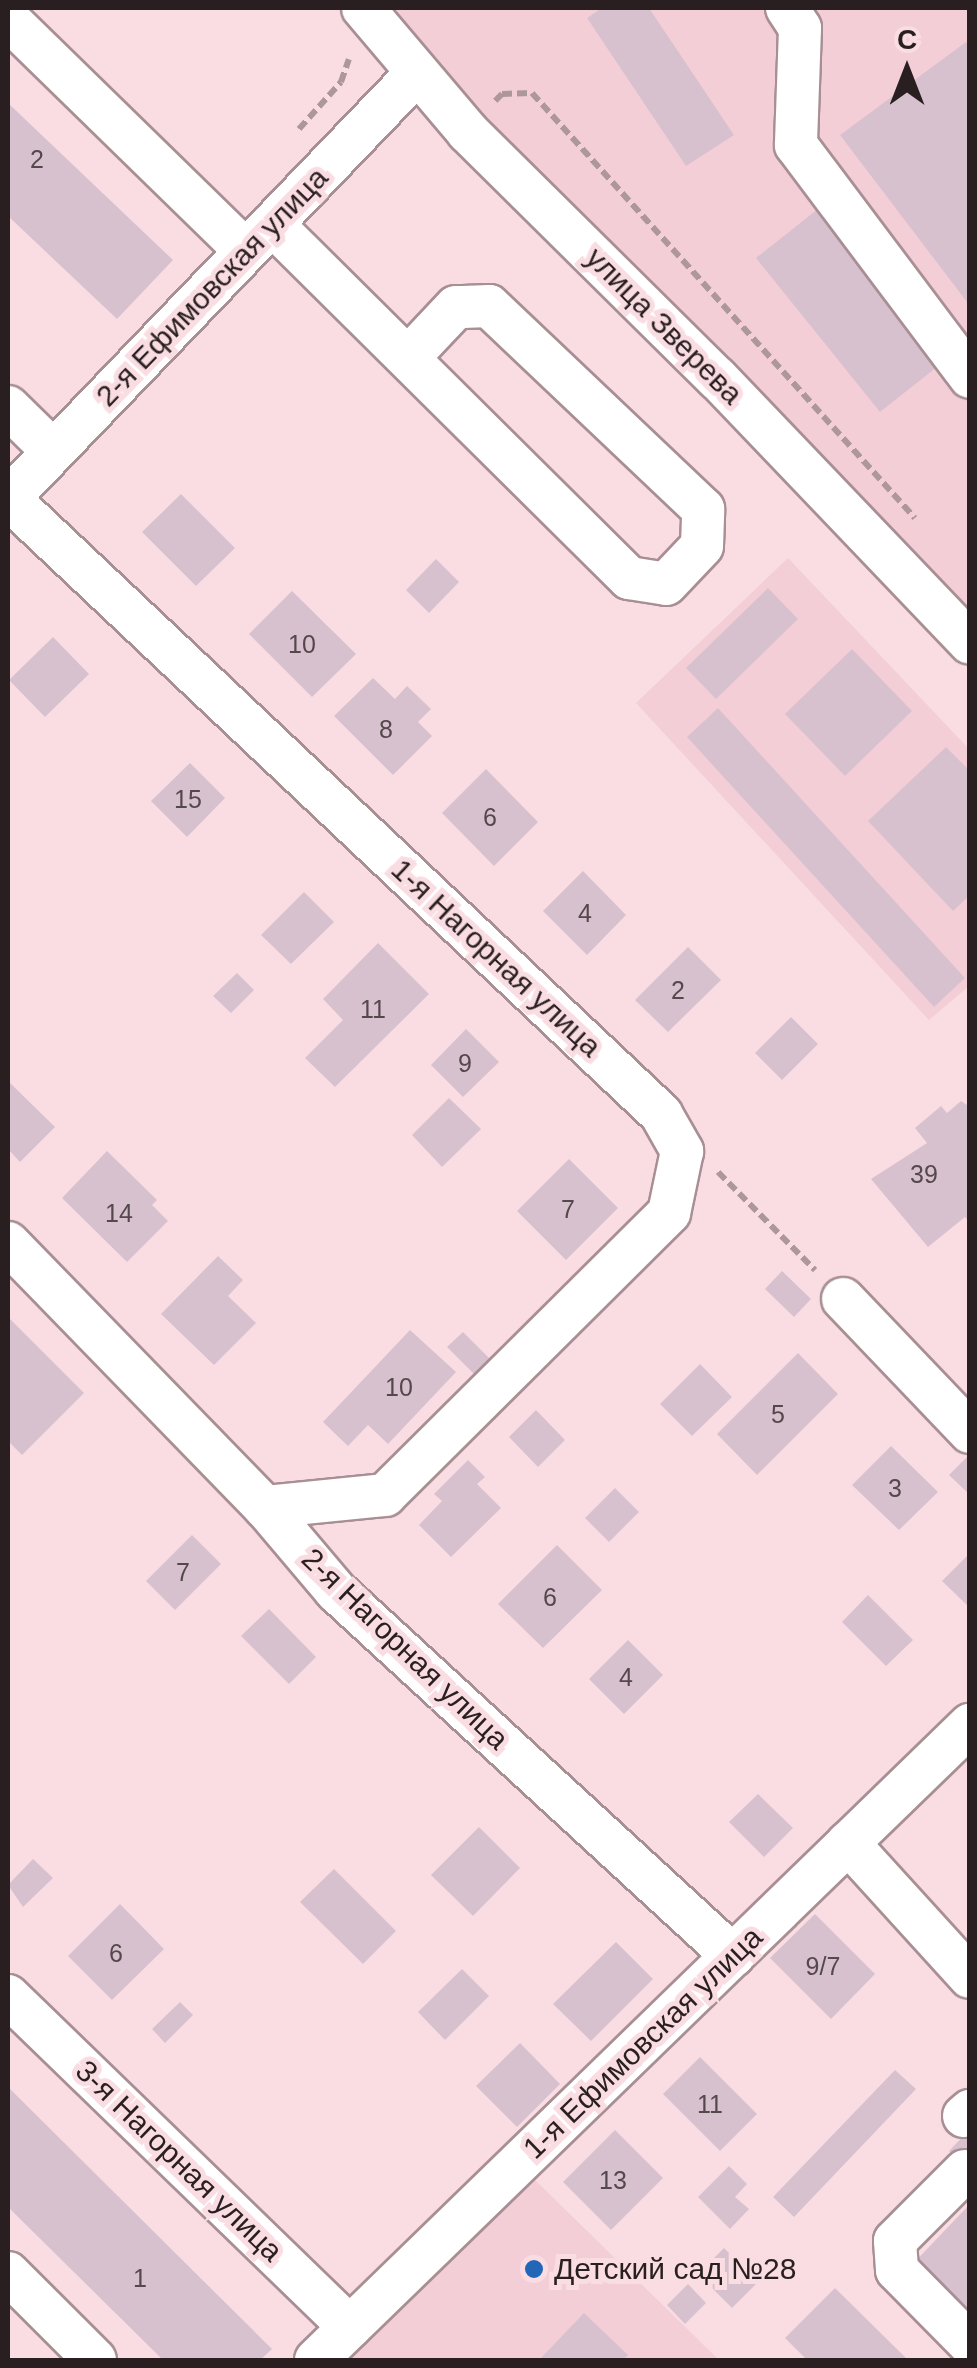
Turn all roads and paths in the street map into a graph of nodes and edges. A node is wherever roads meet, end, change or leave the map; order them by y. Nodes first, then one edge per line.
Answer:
1 (362, 8) edge
2 (803, 14) edge
3 (8, 20) edge
4 (416, 75) junction
5 (259, 237) junction
6 (408, 358) junction
7 (970, 376) edge
8 (8, 407) edge
9 (54, 452) junction
10 (8, 498) edge
11 (970, 643) edge
12 (713, 1167) dead end
13 (8, 1243) edge
14 (844, 1300) joint
15 (970, 1432) edge
16 (265, 1507) junction
17 (970, 1725) edge
18 (848, 1844) junction
19 (962, 1955) edge
20 (733, 1956) junction
21 (8, 1996) edge
22 (964, 2170) dead end
23 (8, 2272) edge
24 (350, 2328) junction
25 (970, 2344) edge
26 (95, 2360) edge
27 (316, 2360) edge

1 - 4 street, улица Зверева
2 - 7 street
3 - 5 street
4 - 5 street, 2-я Ефимовская улица
4 - 11 street, улица Зверева
5 - 6 street
5 - 9 street, 2-я Ефимовская улица
6 - 6 street
8 - 9 street
9 - 10 street, 2-я Ефимовская улица
10 - 16 street, 1-я Нагорная улица
12 - 14 path
13 - 16 street, 2-я Нагорная улица
14 - 15 street
16 - 20 street, 2-я Нагорная улица
17 - 18 street, 1-я Ефимовская улица
18 - 19 street
18 - 20 street, 1-я Ефимовская улица
20 - 24 street, 1-я Ефимовская улица
21 - 24 street, 3-я Нагорная улица
22 - 25 street
23 - 26 street
24 - 27 street, 1-я Ефимовская улица

